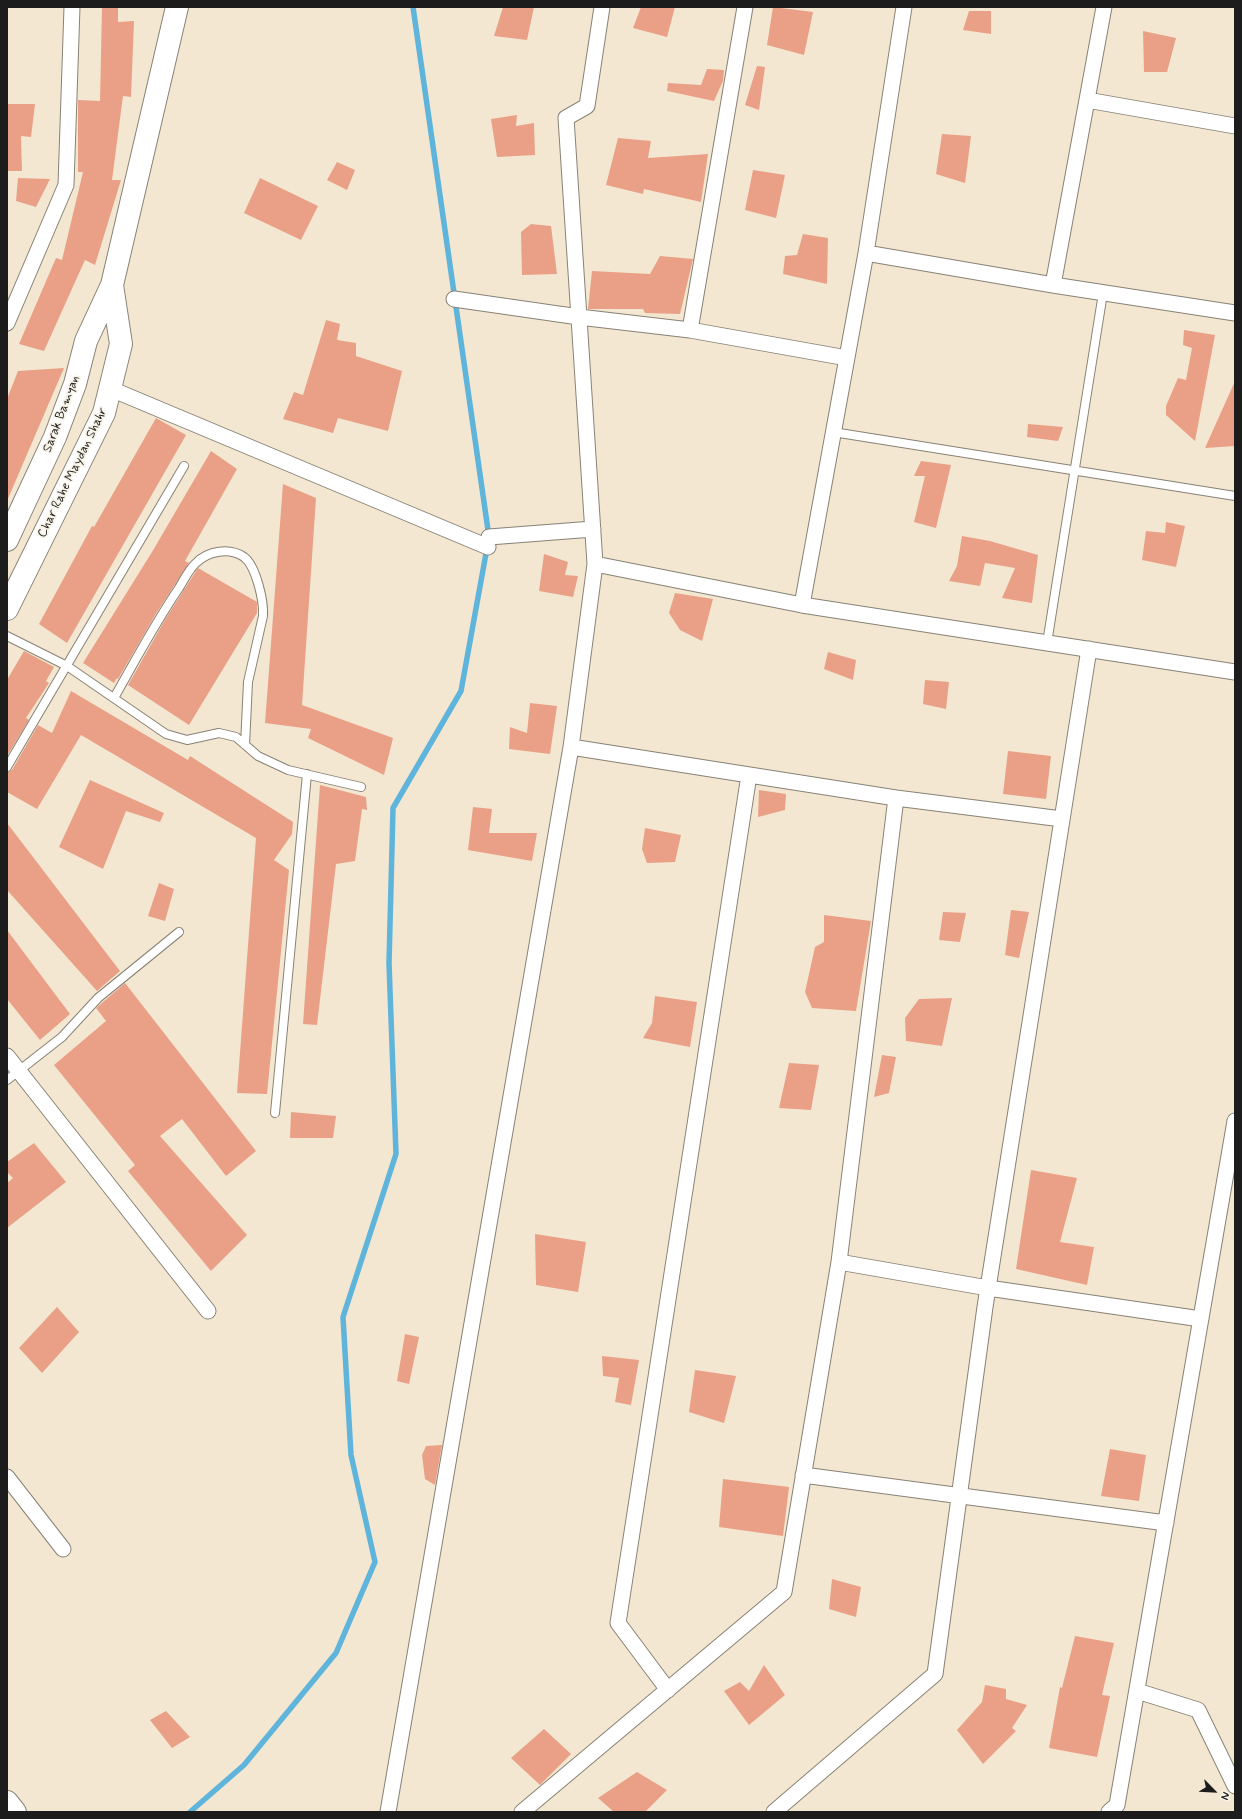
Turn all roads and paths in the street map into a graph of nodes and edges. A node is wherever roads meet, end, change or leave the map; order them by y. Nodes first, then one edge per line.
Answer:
1 (72, 7) edge
2 (177, 7) edge
3 (602, 7) edge
4 (745, 7) edge
5 (904, 7) edge
6 (1104, 7) edge
7 (1087, 100) junction
8 (1235, 126) edge
9 (866, 254) junction
10 (112, 285) junction
11 (1053, 286) junction
12 (1104, 293) junction
13 (454, 299) dead end
14 (1235, 313) edge
15 (579, 317) junction
16 (7, 323) edge
17 (690, 330) junction
18 (847, 358) junction
19 (111, 389) junction
20 (834, 432) junction
21 (184, 466) dead end
22 (1074, 470) junction
23 (1235, 496) edge
24 (593, 529) junction
25 (7, 540) edge
26 (595, 564) junction
27 (802, 605) junction
28 (7, 609) edge
29 (7, 636) edge
30 (1047, 643) junction
31 (1089, 649) junction
32 (67, 666) junction
33 (1235, 672) edge
34 (114, 698) junction
35 (245, 745) junction
36 (571, 747) junction
37 (7, 767) edge
38 (307, 774) junction
39 (749, 775) junction
40 (361, 788) dead end
41 (896, 798) junction
42 (1062, 819) junction
43 (178, 932) dead end
44 (7, 1056) edge
45 (13, 1076) edge
46 (275, 1113) dead end
47 (1235, 1121) edge
48 (839, 1262) junction
49 (988, 1288) junction
50 (208, 1312) dead end
51 (1201, 1319) junction
52 (803, 1475) junction
53 (7, 1477) edge
54 (959, 1496) junction
55 (1166, 1523) junction
56 (63, 1549) dead end
57 (668, 1690) junction
58 (1137, 1691) junction
59 (1235, 1786) edge
60 (7, 1802) edge
61 (15, 1812) edge
62 (388, 1812) edge
63 (522, 1812) edge
64 (774, 1812) edge
65 (1109, 1812) edge

1 - 16 street
2 - 10 main road
3 - 15 street
4 - 17 street
5 - 9 street
6 - 7 street
7 - 8 street
7 - 11 street
9 - 11 street
9 - 18 street
10 - 19 main road, Char Rahe Maydan Shahr
10 - 25 main road, Sarak Bamyan
11 - 12 street
12 - 14 street
12 - 22 lane
13 - 15 street
15 - 17 street
15 - 24 street
17 - 18 street
18 - 20 street
19 - 24 street
19 - 28 main road, Char Rahe Maydan Shahr
20 - 22 lane
20 - 27 street
21 - 32 lane
22 - 23 lane
22 - 30 lane
24 - 26 street
26 - 27 street
26 - 36 street
27 - 30 street
29 - 32 lane
30 - 31 street
31 - 33 street
31 - 42 street
32 - 34 lane
32 - 37 lane
34 - 35 lane
34 - 35 lane
35 - 38 lane
36 - 39 street
36 - 62 street
38 - 40 lane
38 - 46 lane
39 - 41 street
39 - 57 street
41 - 42 street
41 - 48 street
42 - 49 street
43 - 45 lane
44 - 45 street
45 - 50 street
47 - 51 street
48 - 49 street
48 - 52 street
49 - 51 street
49 - 54 street
51 - 55 street
52 - 54 street
52 - 57 street
53 - 56 street
54 - 55 street
54 - 64 street
55 - 58 street
57 - 63 street
58 - 59 street
58 - 65 street
60 - 61 main road

